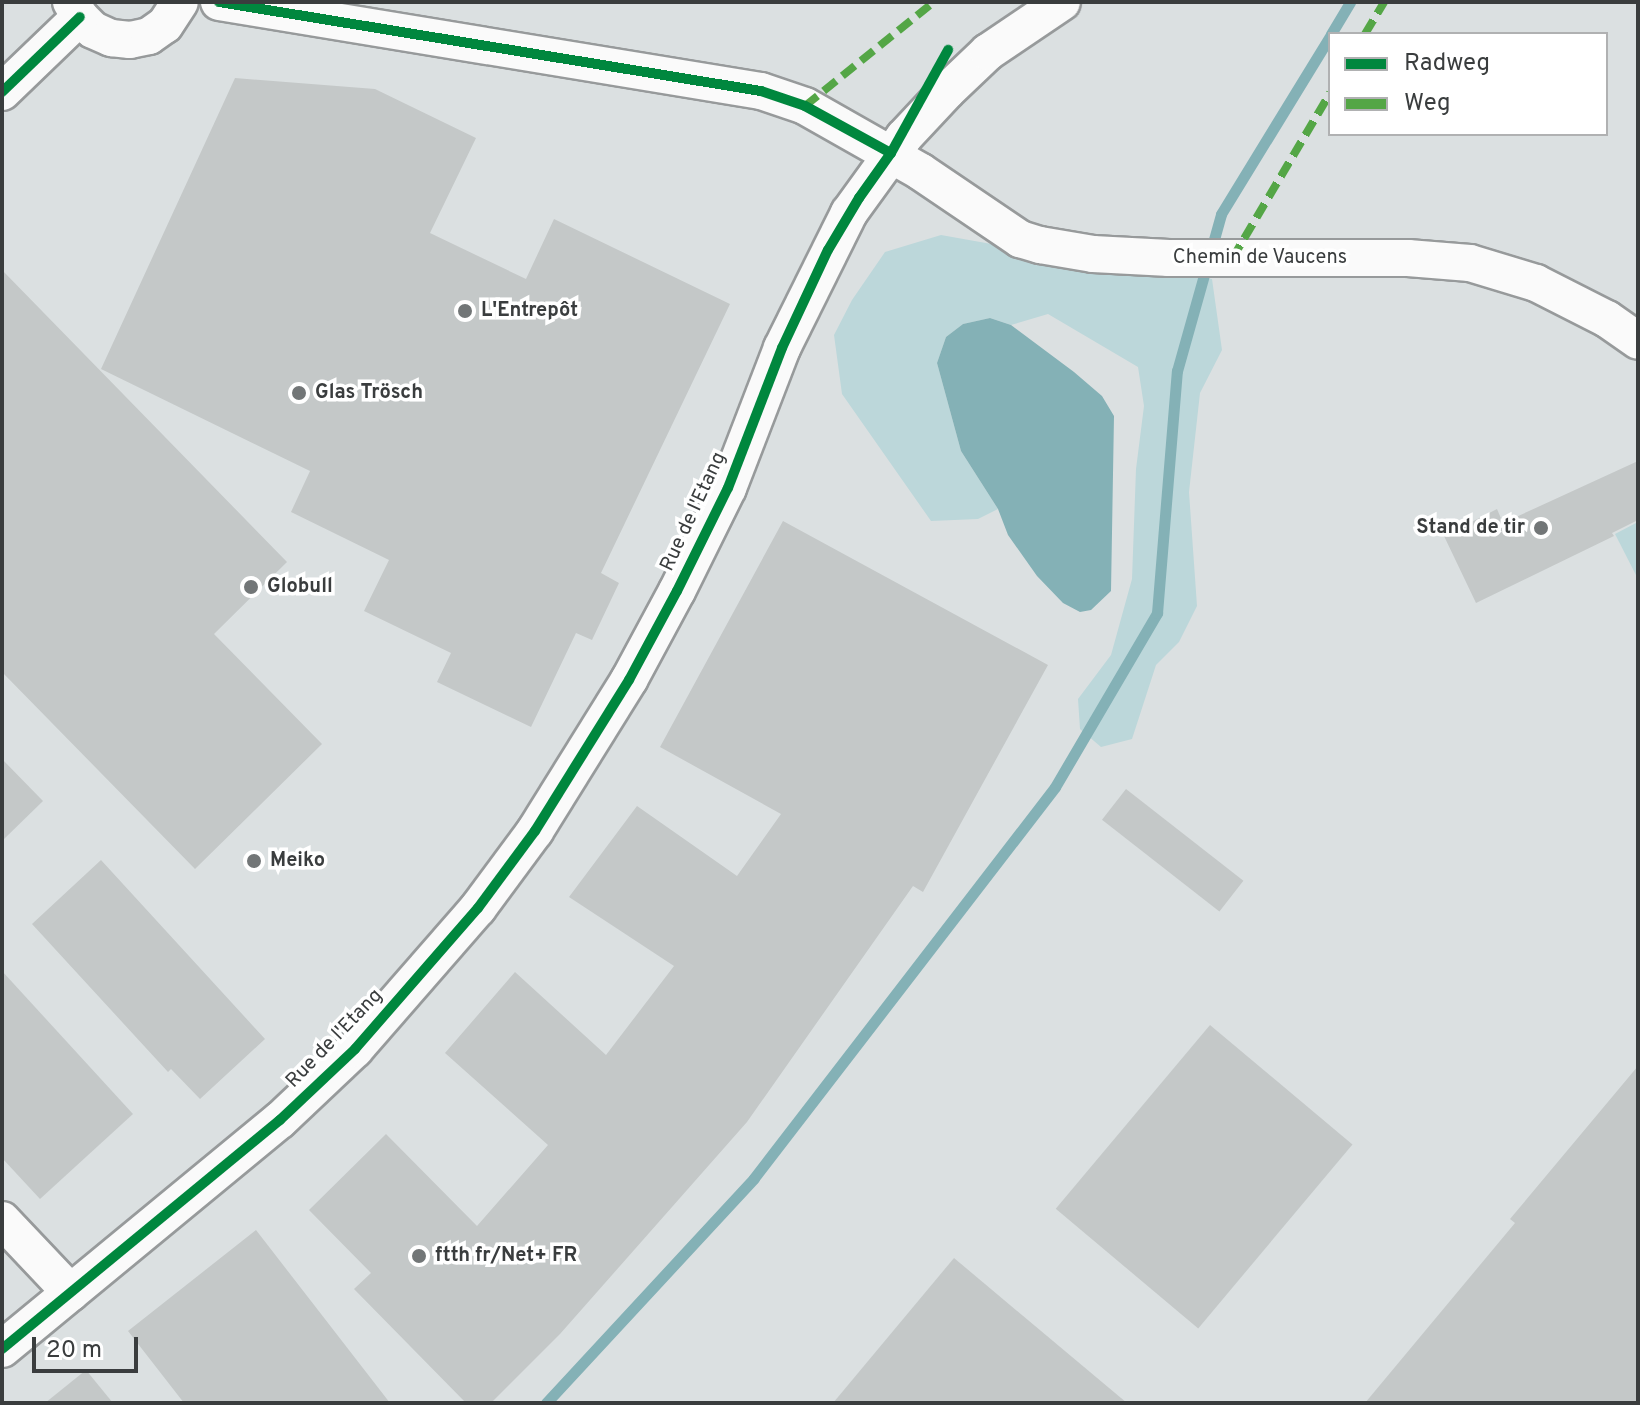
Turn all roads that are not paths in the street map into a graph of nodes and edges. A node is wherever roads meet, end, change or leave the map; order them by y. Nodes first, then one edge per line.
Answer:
1 (180, 2) edge
2 (219, 2) edge
3 (1062, 2) edge
4 (75, 10) edge
5 (2, 92) edge
6 (891, 153) junction
7 (1638, 341) edge
8 (2, 1220) edge
9 (71, 1293) junction
10 (2, 1349) edge

1 - 4 street
2 - 6 street
3 - 6 street, Rue de l'Etang
4 - 5 street
6 - 7 street, Chemin de Vaucens
6 - 9 street, Rue de l'Etang
8 - 9 street
9 - 10 street, Rue de l'Etang

